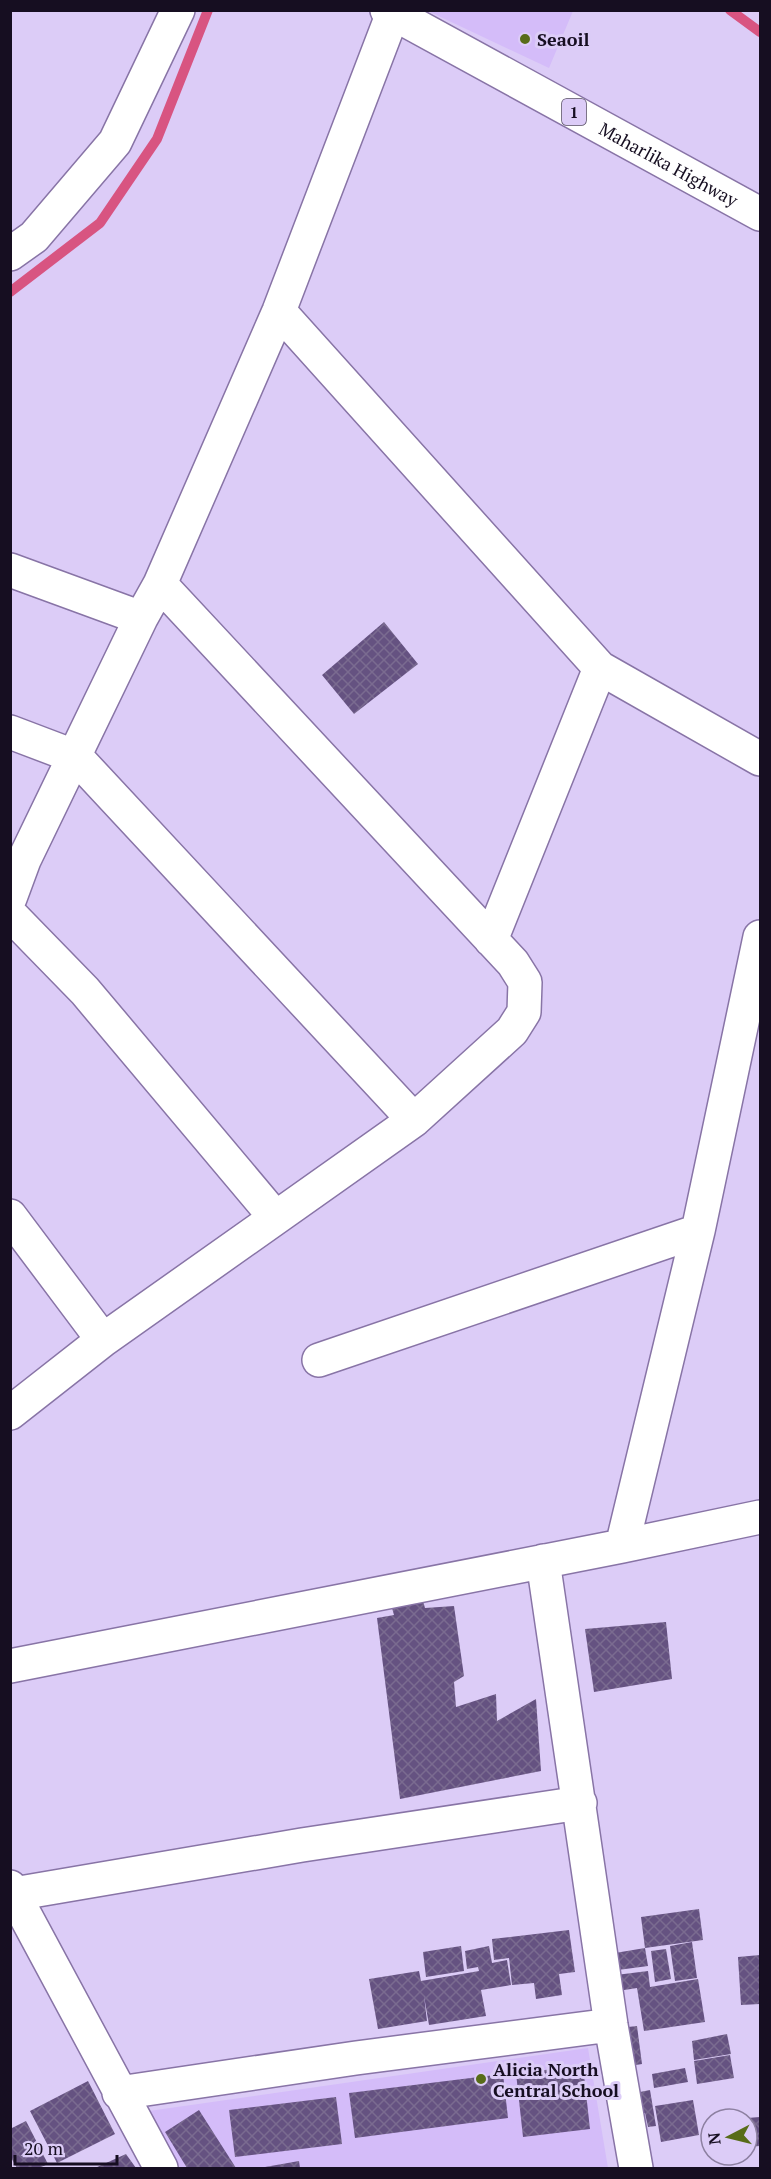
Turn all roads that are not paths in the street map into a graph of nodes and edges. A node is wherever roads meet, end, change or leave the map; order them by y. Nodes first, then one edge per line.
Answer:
1 (178, 10) edge
2 (390, 12) edge
3 (760, 214) edge
4 (10, 254) edge
5 (279, 311) junction
6 (10, 570) edge
7 (160, 584) junction
8 (141, 618) junction
9 (600, 668) junction
10 (10, 732) edge
11 (76, 757) junction
12 (760, 759) edge
13 (17, 858) edge
14 (10, 898) edge
15 (10, 914) edge
16 (760, 937) edge
17 (491, 940) junction
18 (414, 1120) junction
19 (10, 1216) edge
20 (274, 1217) junction
21 (698, 1230) junction
22 (103, 1340) junction
23 (319, 1360) dead end
24 (10, 1413) edge
25 (760, 1517) edge
26 (622, 1546) junction
27 (543, 1560) junction
28 (10, 1665) edge
29 (580, 1803) junction
30 (12, 1890) edge
31 (611, 2025) junction
32 (119, 2093) junction
33 (161, 2169) edge
34 (636, 2169) edge

1 - 4 street
2 - 3 street, Maharlika Highway / 1
2 - 5 street
5 - 7 street
5 - 9 street
6 - 8 street
7 - 8 street
7 - 17 street
8 - 11 street
9 - 12 street
9 - 17 street
10 - 11 street
11 - 13 street
11 - 18 street
13 - 14 street
15 - 20 street
16 - 21 street
17 - 18 street
18 - 20 street
19 - 22 street
20 - 22 street
21 - 23 street
21 - 26 street
22 - 24 street
25 - 26 street
26 - 27 street
27 - 28 street
27 - 29 street
29 - 30 street
29 - 31 street
30 - 32 street
31 - 32 street
31 - 34 street
32 - 33 street

